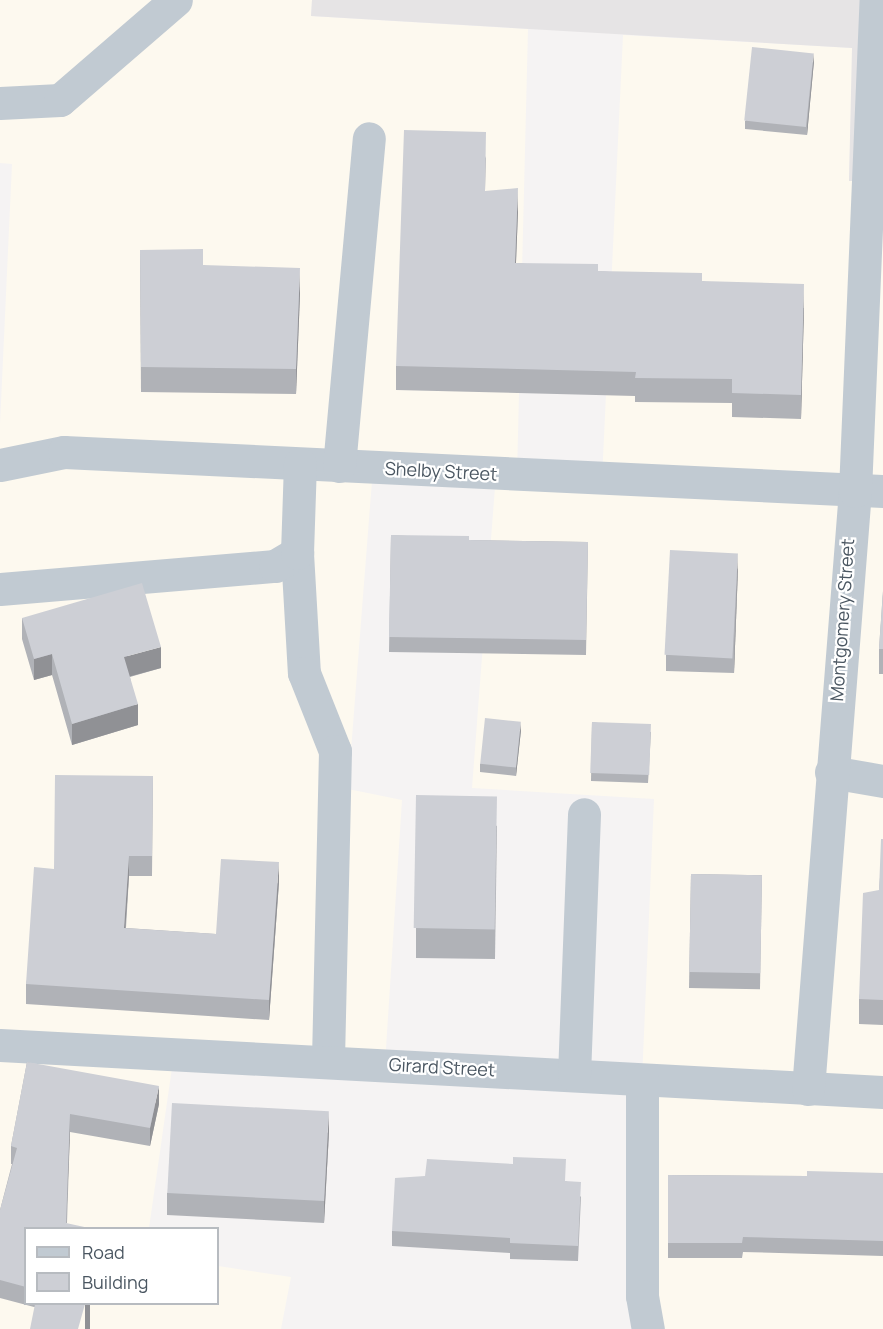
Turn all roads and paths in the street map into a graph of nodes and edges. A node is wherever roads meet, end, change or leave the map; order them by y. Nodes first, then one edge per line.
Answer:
1 (176, 0) edge
2 (876, 0) edge
3 (0, 104) edge
4 (369, 138) dead end
5 (877, 152) edge
6 (300, 464) junction
7 (0, 465) edge
8 (339, 466) junction
9 (869, 491) edge
10 (297, 553) junction
11 (0, 589) edge
12 (831, 772) junction
13 (883, 781) edge
14 (584, 814) dead end
15 (0, 1045) edge
16 (328, 1060) junction
17 (574, 1075) junction
18 (642, 1080) junction
19 (808, 1089) junction
20 (883, 1092) edge
21 (648, 1329) edge

1 - 3 street
2 - 5 street, Montgomery Street
4 - 8 street
5 - 9 street, Montgomery Street
6 - 7 street, Shelby Street
6 - 8 street, Shelby Street
6 - 10 street
8 - 9 street, Shelby Street
9 - 12 street, Montgomery Street
10 - 11 street
10 - 16 street
12 - 13 street
12 - 19 street, Montgomery Street
14 - 17 street
15 - 16 street, Girard Street
16 - 17 street, Girard Street
17 - 18 street, Girard Street
18 - 19 street, Girard Street
18 - 21 street
19 - 20 street, Girard Street

